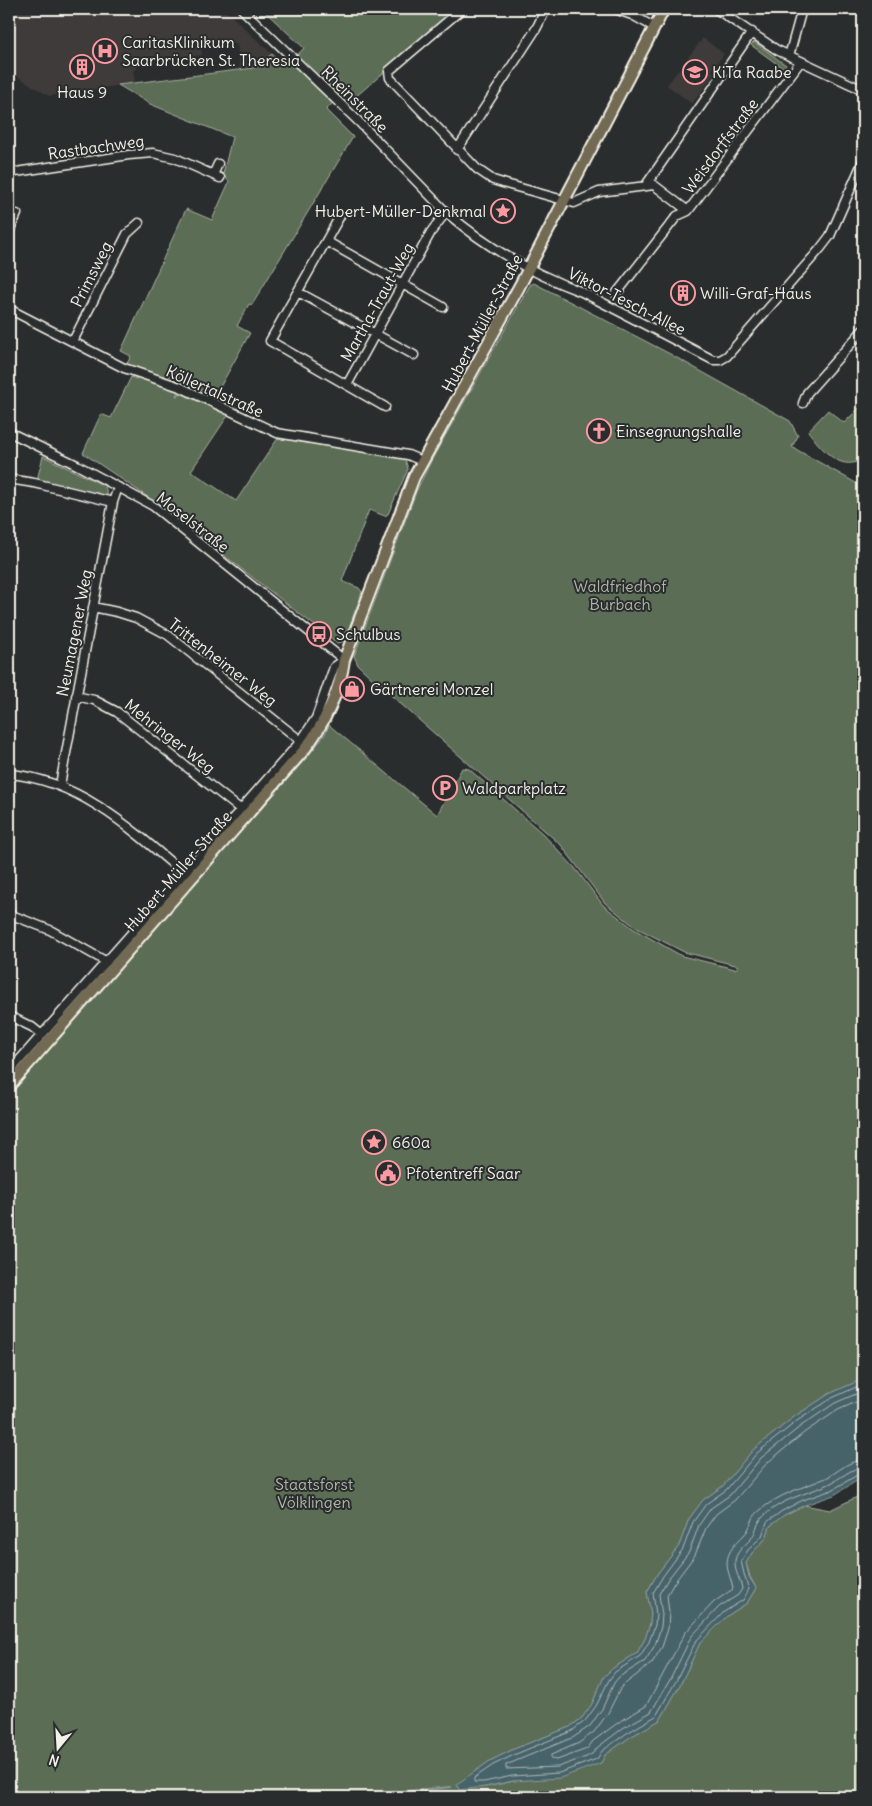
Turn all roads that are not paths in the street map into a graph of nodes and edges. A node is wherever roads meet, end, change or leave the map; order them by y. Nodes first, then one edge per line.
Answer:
1 (242, 9) edge
2 (462, 9) edge
3 (546, 9) edge
4 (615, 9) edge
5 (664, 9) edge
6 (716, 9) edge
7 (802, 9) edge
8 (654, 27) junction
9 (752, 32) junction
10 (789, 56) junction
11 (801, 61) junction
12 (863, 90) edge
13 (456, 150) junction
14 (863, 161) edge
15 (218, 164) dead end
16 (9, 173) edge
17 (646, 185) junction
18 (564, 200) junction
19 (688, 211) junction
20 (446, 212) junction
21 (17, 214) dead end
22 (340, 216) dead end
23 (139, 223) dead end
24 (9, 232) edge
25 (326, 241) junction
26 (529, 268) junction
27 (402, 284) junction
28 (298, 292) junction
29 (616, 294) dead end
30 (443, 307) dead end
31 (9, 309) edge
32 (863, 330) edge
33 (374, 334) junction
34 (73, 341) junction
35 (414, 355) dead end
36 (347, 385) junction
37 (803, 403) dead end
38 (385, 407) dead end
39 (9, 432) edge
40 (422, 461) junction
41 (9, 479) edge
42 (118, 487) junction
43 (113, 502) junction
44 (93, 607) junction
45 (344, 660) junction
46 (76, 696) junction
47 (301, 741) junction
48 (9, 774) edge
49 (60, 785) junction
50 (240, 809) junction
51 (183, 873) junction
52 (9, 914) edge
53 (107, 962) junction
54 (9, 1016) edge
55 (42, 1035) junction
56 (9, 1072) edge
57 (9, 1086) edge

1 - 20 street, Rheinstraße
2 - 13 street
3 - 13 street
4 - 8 street
5 - 8 main road, Hubert-Müller-Straße
6 - 9 street
7 - 10 street
8 - 18 main road, Hubert-Müller-Straße
9 - 10 street
9 - 17 street
10 - 11 street
11 - 12 street
11 - 19 street, Weisdorffstraße
13 - 18 street
14 - 26 street, Viktor-Tesch-Allee
15 - 16 street, Rastbachweg
17 - 18 street
17 - 19 street, Weisdorffstraße
18 - 26 main road, Hubert-Müller-Straße
19 - 29 street
20 - 26 street, Rheinstraße
20 - 27 street, Martha-Traut-Weg
21 - 24 street
22 - 25 street
23 - 34 street, Primsweg
25 - 27 street
25 - 28 street
26 - 40 main road, Hubert-Müller-Straße
27 - 30 street
27 - 33 street, Martha-Traut-Weg
28 - 33 street
28 - 36 street
31 - 34 street, Köllertalstraße
32 - 37 street
33 - 35 street
33 - 36 street, Martha-Traut-Weg
34 - 40 street, Köllertalstraße
36 - 38 street
39 - 42 street, Moselstraße
40 - 45 main road, Hubert-Müller-Straße
41 - 43 street
42 - 43 street, Neumagener Weg
42 - 45 street, Moselstraße
43 - 44 street, Neumagener Weg
44 - 46 street, Neumagener Weg
44 - 47 street, Trittenheimer Weg
45 - 47 street, Hubert-Müller-Straße
45 - 57 main road, Hubert-Müller-Straße
46 - 49 street, Neumagener Weg
46 - 50 street, Mehringer Weg
47 - 50 street, Hubert-Müller-Straße
48 - 49 street
49 - 51 street
50 - 51 street, Hubert-Müller-Straße
51 - 53 street, Hubert-Müller-Straße
52 - 53 street
53 - 55 street, Hubert-Müller-Straße
54 - 55 street
55 - 56 street, Hubert-Müller-Straße

